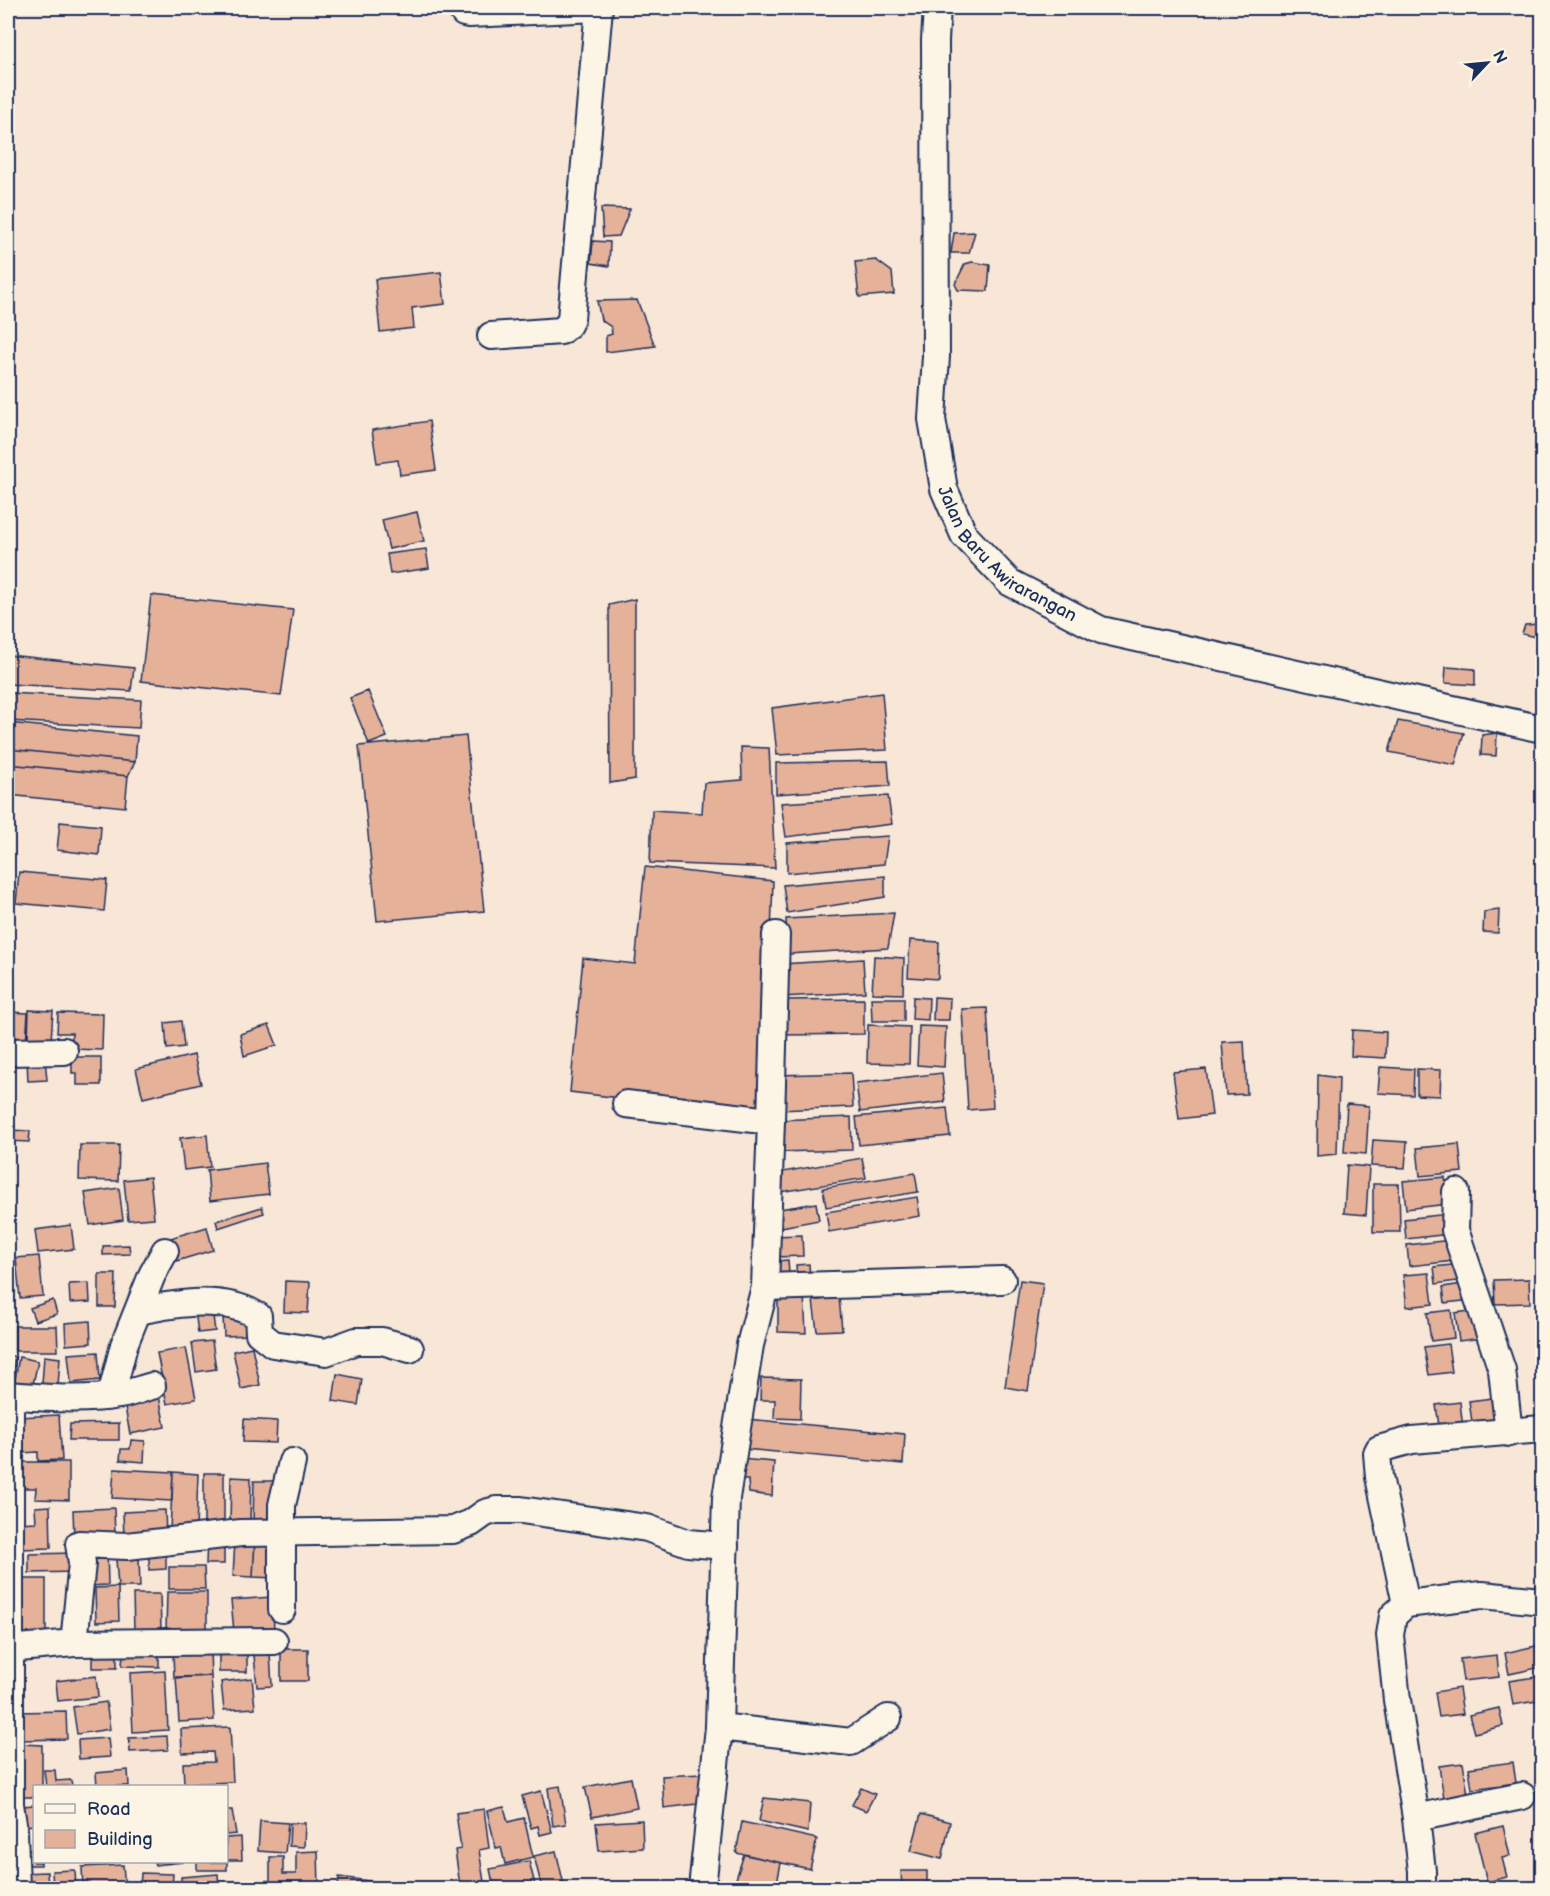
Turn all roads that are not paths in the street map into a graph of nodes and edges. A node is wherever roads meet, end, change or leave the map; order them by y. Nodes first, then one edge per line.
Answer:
1 (461, 8) edge
2 (598, 8) edge
3 (937, 8) edge
4 (491, 336) dead end
5 (1542, 729) edge
6 (776, 934) dead end
7 (64, 1051) dead end
8 (8, 1052) edge
9 (626, 1104) dead end
10 (771, 1121) junction
11 (1456, 1192) dead end
12 (165, 1251) dead end
13 (1002, 1280) dead end
14 (765, 1287) junction
15 (139, 1311) junction
16 (410, 1349) dead end
17 (152, 1386) dead end
18 (9, 1395) edge
19 (103, 1397) junction
20 (1542, 1429) edge
21 (1509, 1433) junction
22 (292, 1462) dead end
23 (282, 1532) junction
24 (725, 1546) junction
25 (1542, 1601) edge
26 (1406, 1604) junction
27 (282, 1610) dead end
28 (274, 1641) dead end
29 (74, 1643) junction
30 (9, 1648) edge
31 (888, 1718) dead end
32 (719, 1727) junction
33 (1521, 1796) dead end
34 (9, 1804) edge
35 (1416, 1818) junction
36 (16, 1888) edge
37 (702, 1888) edge
38 (1422, 1888) edge

1 - 2 street
2 - 4 street
3 - 5 street, Jalan Baru Awirarangan
6 - 10 street
7 - 8 street
9 - 10 street
10 - 14 street
11 - 21 street
12 - 15 street
13 - 14 street
14 - 24 street
15 - 16 street
15 - 19 street
17 - 19 street
18 - 19 street
18 - 30 street
20 - 21 street
21 - 26 street
22 - 23 street
23 - 24 street
23 - 27 street
23 - 29 street
24 - 32 street
25 - 26 street
26 - 35 street
28 - 29 street
29 - 30 street
30 - 34 street
31 - 32 street
32 - 37 street
33 - 35 street
34 - 36 street
35 - 38 street

